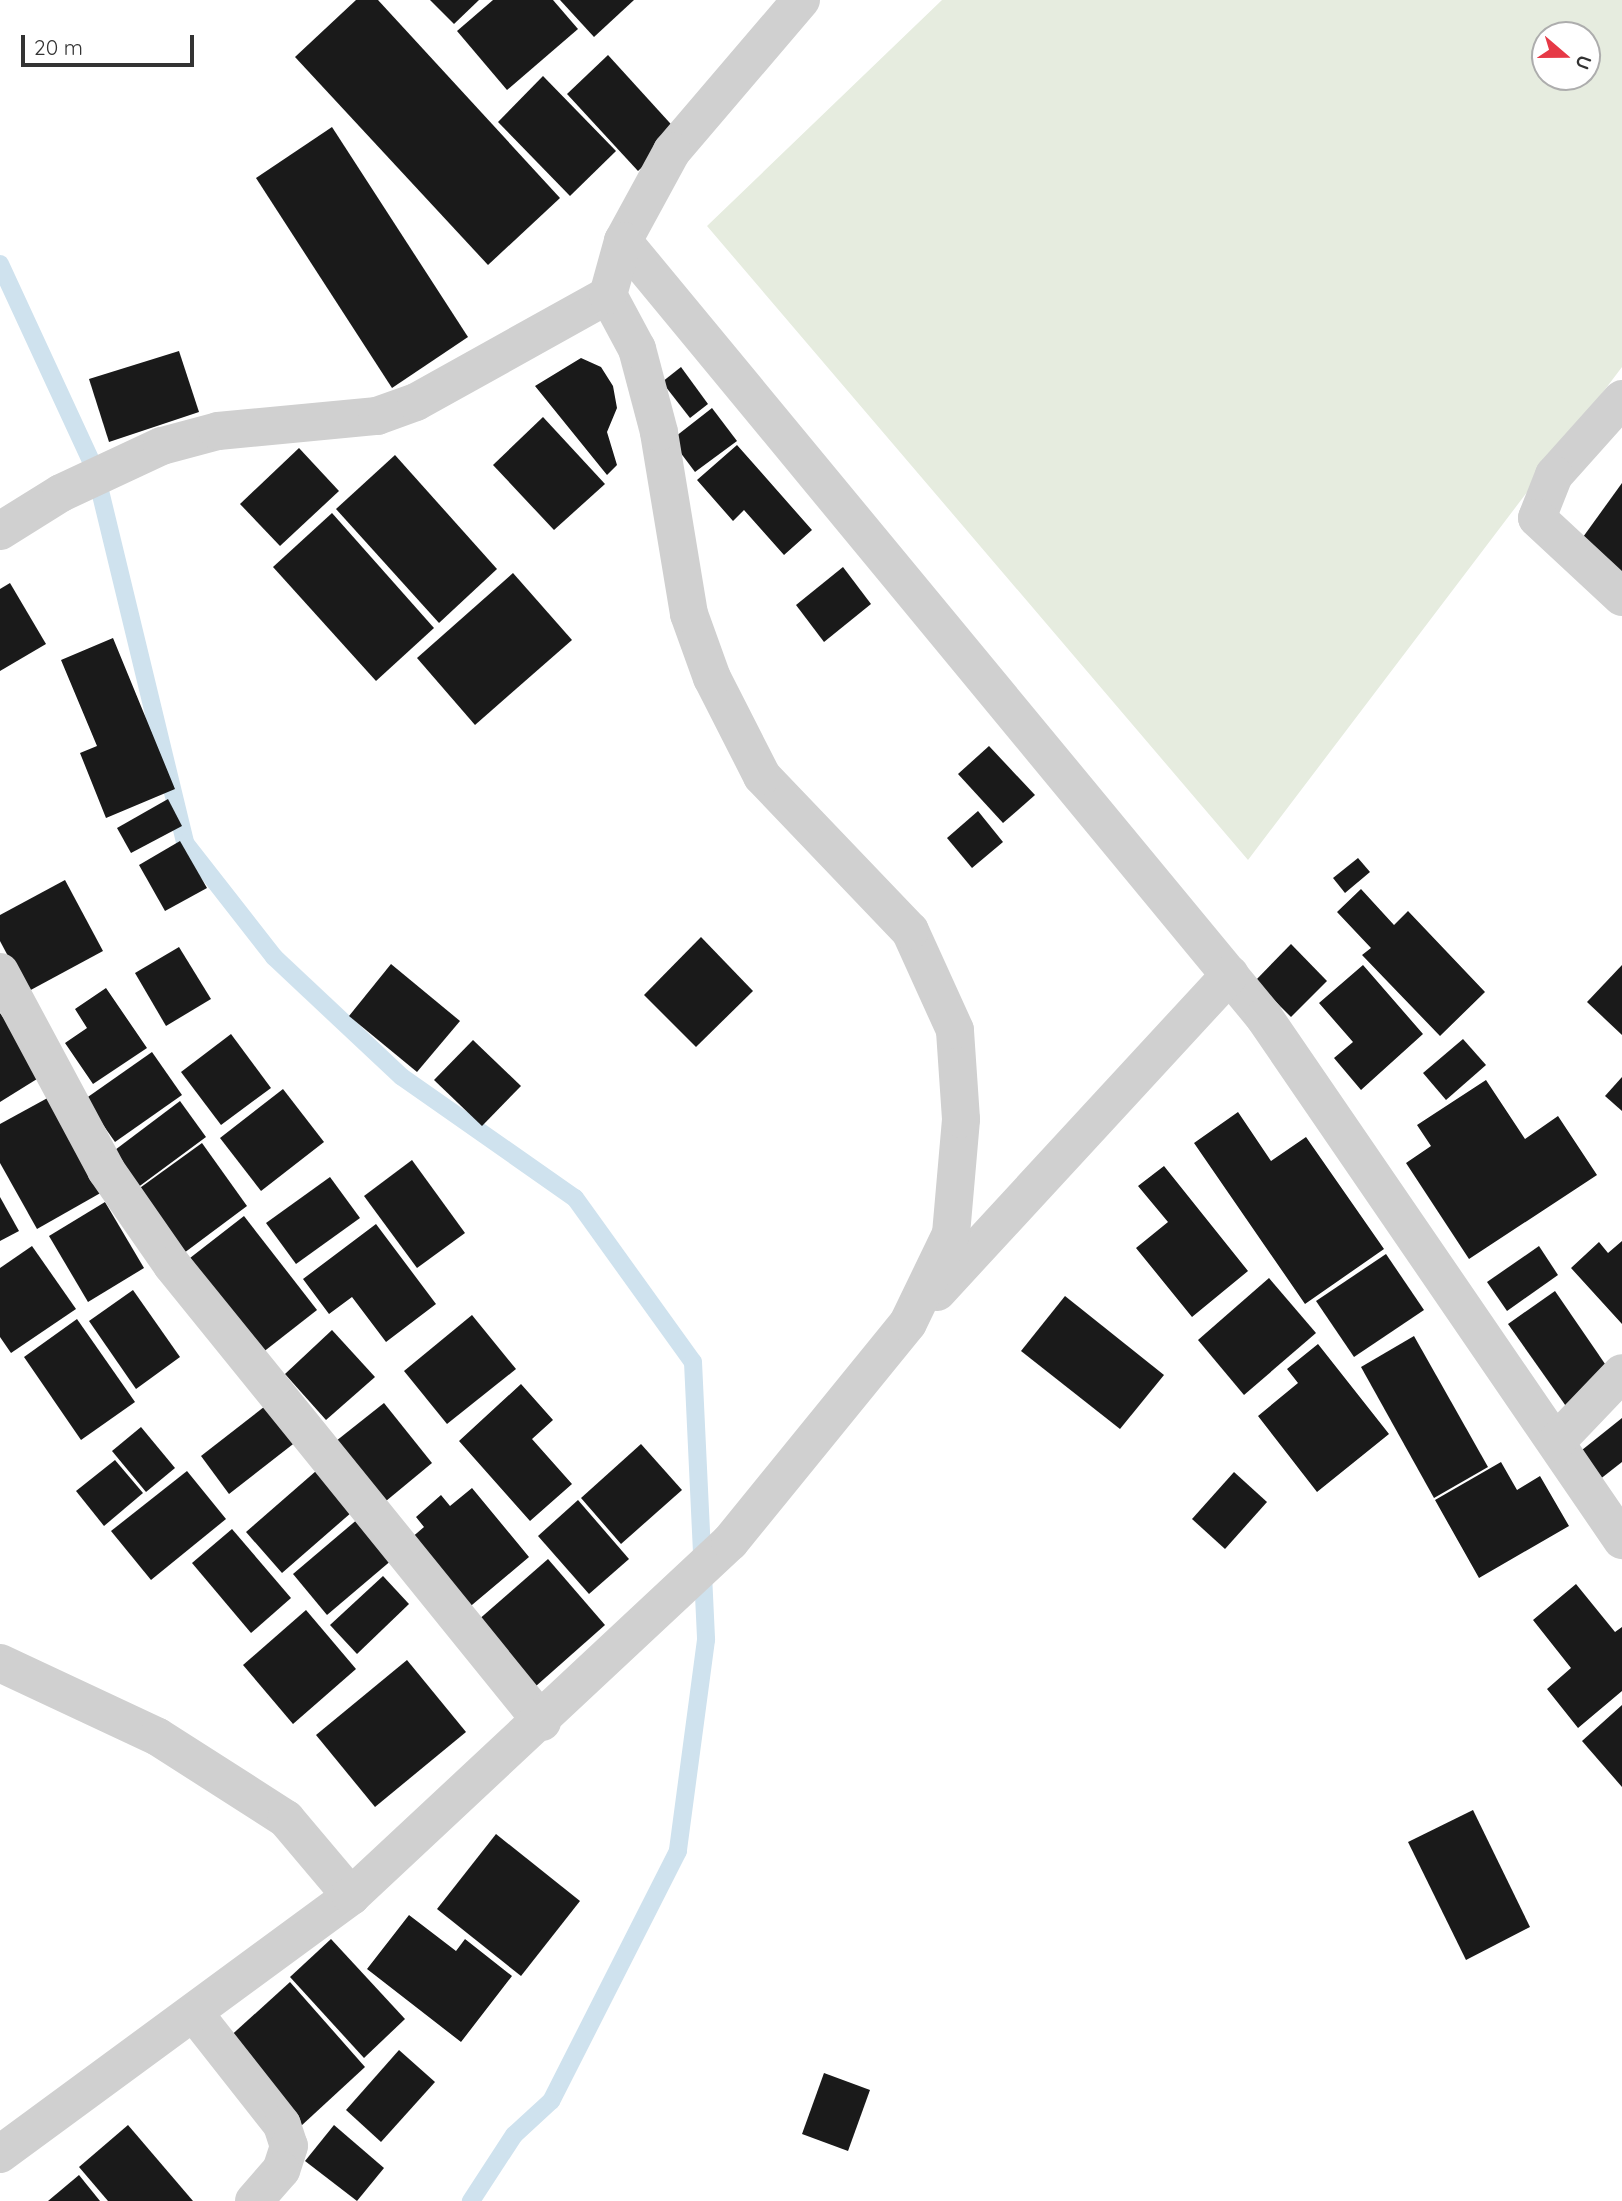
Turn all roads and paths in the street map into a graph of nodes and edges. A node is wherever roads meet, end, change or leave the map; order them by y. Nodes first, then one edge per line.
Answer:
1 (801, 0) edge
2 (623, 241) junction
3 (608, 295) junction
4 (1622, 399) edge
5 (0, 530) edge
6 (1622, 597) edge
7 (0, 972) edge
8 (1230, 974) junction
9 (908, 1323) junction
10 (1622, 1373) edge
11 (1556, 1442) junction
12 (1622, 1540) edge
13 (0, 1663) edge
14 (542, 1722) junction
15 (351, 1896) junction
16 (194, 2013) junction
17 (0, 2154) edge
18 (254, 2201) edge

1 - 2 street
2 - 3 street
2 - 8 street
3 - 5 street
3 - 9 street
4 - 6 street
7 - 14 street
8 - 9 street
8 - 11 street
9 - 14 street
10 - 11 street
11 - 12 street
13 - 15 street
14 - 15 street
15 - 16 street
16 - 17 street
16 - 18 street

